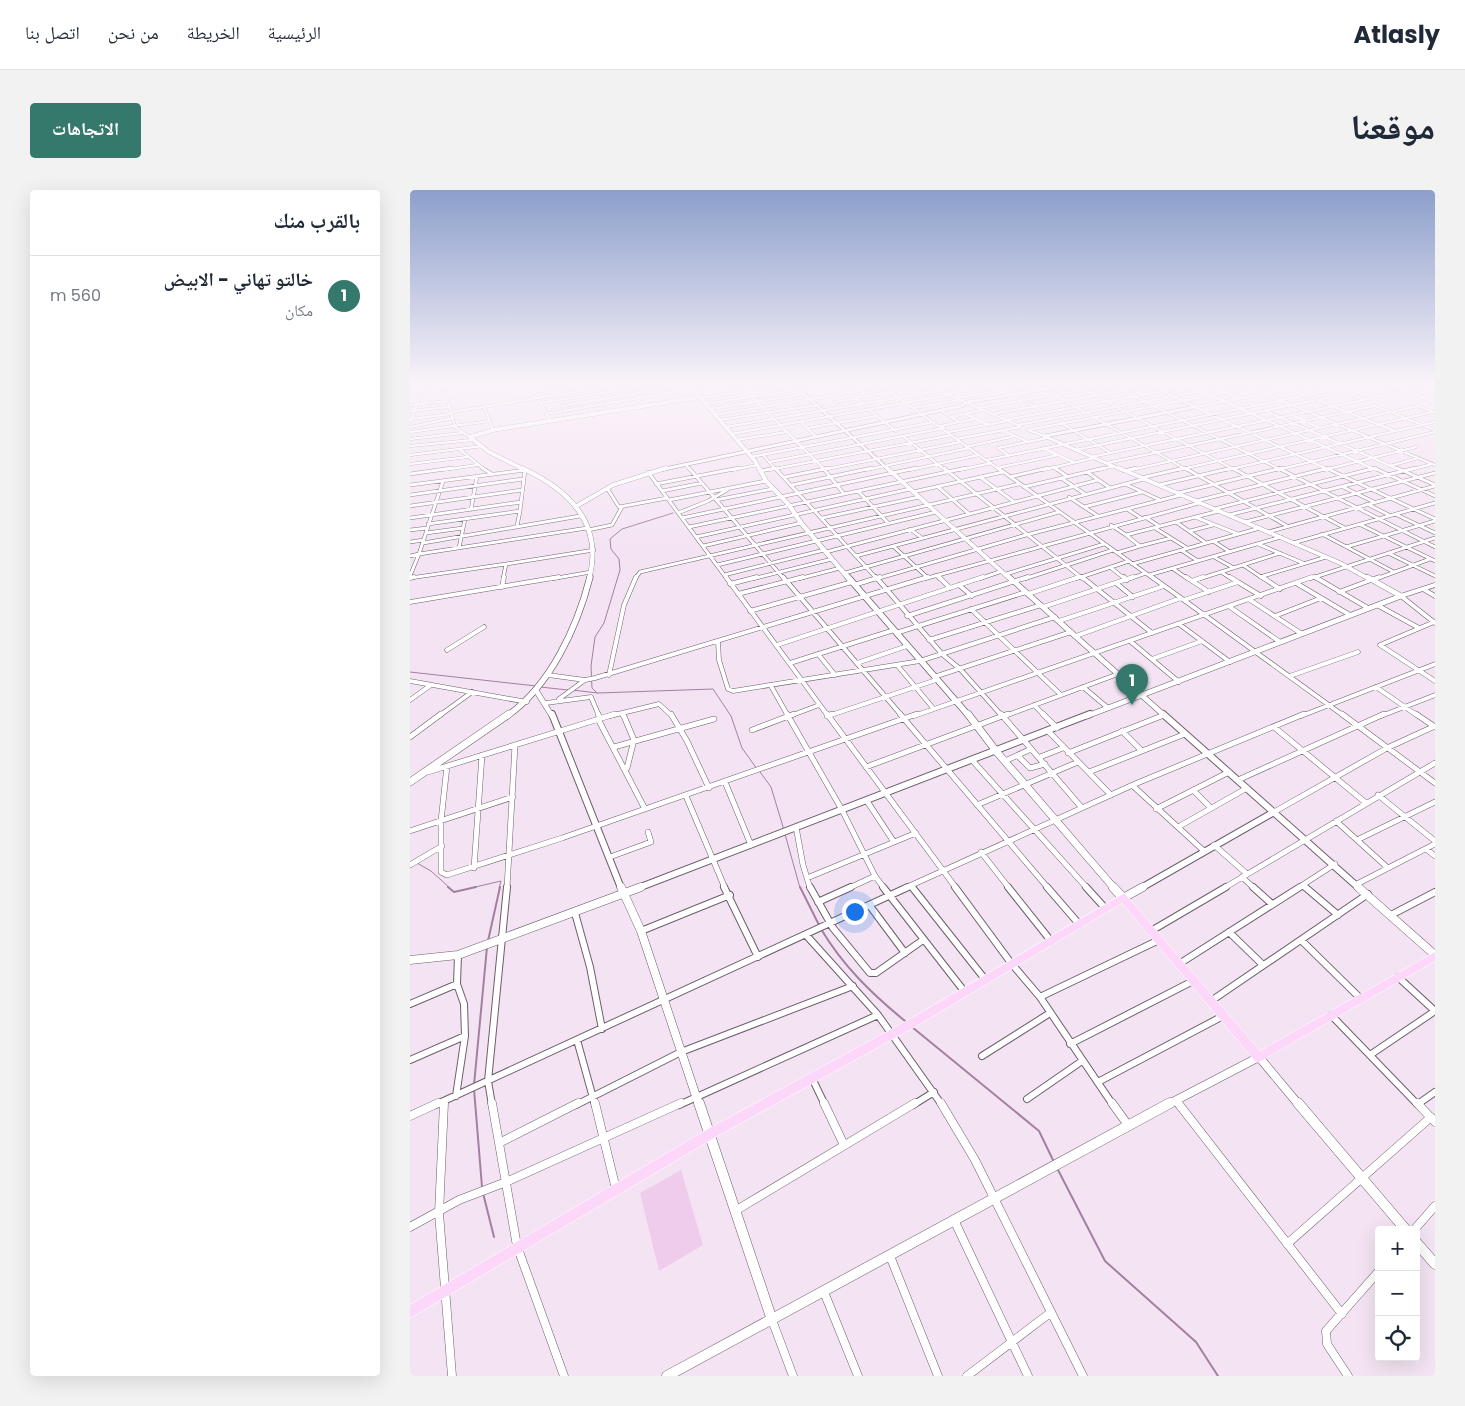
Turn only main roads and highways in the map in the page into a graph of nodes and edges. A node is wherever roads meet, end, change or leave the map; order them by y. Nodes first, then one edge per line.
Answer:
1 (472, 437) edge
2 (734, 437) edge
3 (410, 782) edge
4 (1123, 898) junction
5 (1435, 955) edge
6 (410, 1312) edge

1 - 3 main road
2 - 4 main road
4 - 5 main road
4 - 6 main road

